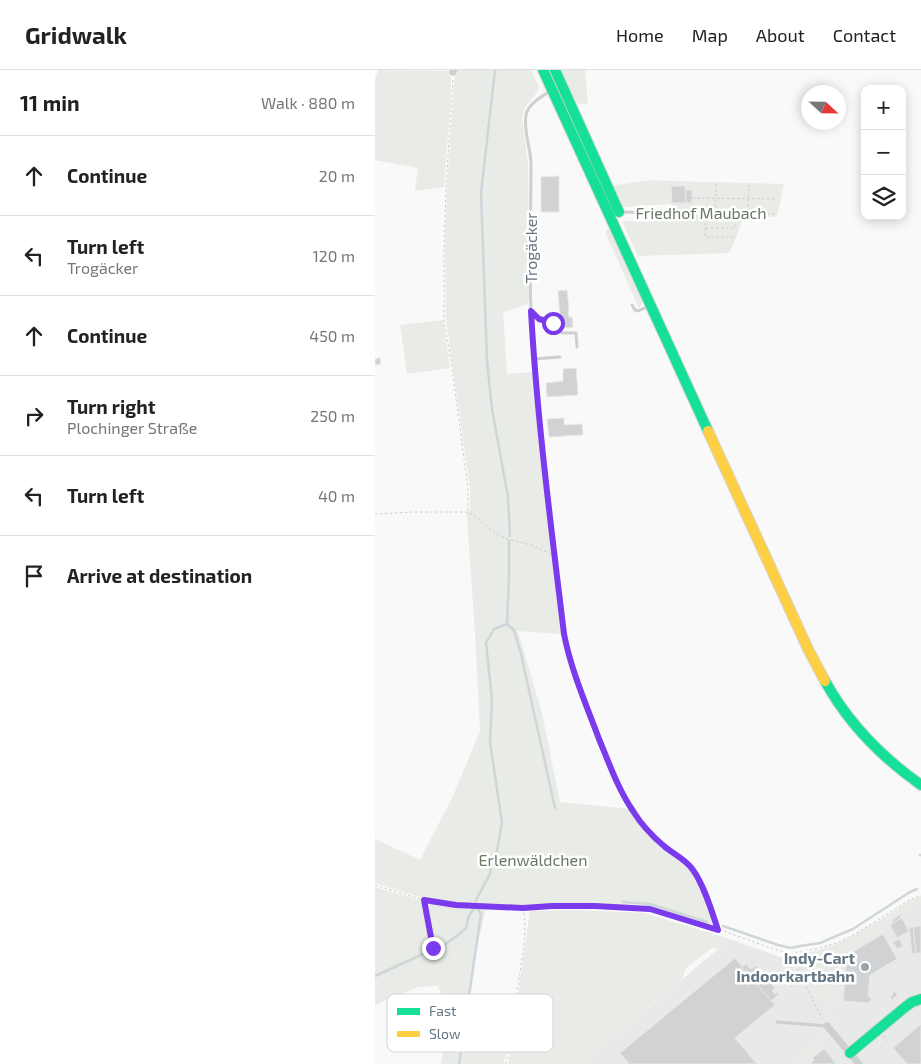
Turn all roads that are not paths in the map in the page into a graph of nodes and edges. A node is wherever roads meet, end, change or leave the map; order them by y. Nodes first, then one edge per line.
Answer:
1 (543, 70) edge
2 (555, 70) edge
3 (552, 90) junction
4 (619, 212) joint
5 (671, 212) road end
6 (631, 305) dead end
7 (650, 305) junction
8 (531, 311) junction
9 (577, 347) dead end
10 (561, 357) dead end
11 (534, 359) junction
12 (542, 448) road end
13 (921, 785) edge
14 (921, 999) edge
15 (777, 1022) dead end
16 (827, 1026) joint
17 (850, 1053) junction
18 (859, 1064) edge

1 - 3 main road
2 - 4 main road
3 - 7 main road
3 - 8 lane, Trogäcker
4 - 5 lane
6 - 7 lane
7 - 13 main road
8 - 9 lane
8 - 11 lane, Trogäcker
10 - 11 lane
11 - 12 lane, Trogäcker
14 - 17 main road
15 - 16 lane
16 - 17 street
17 - 18 street

